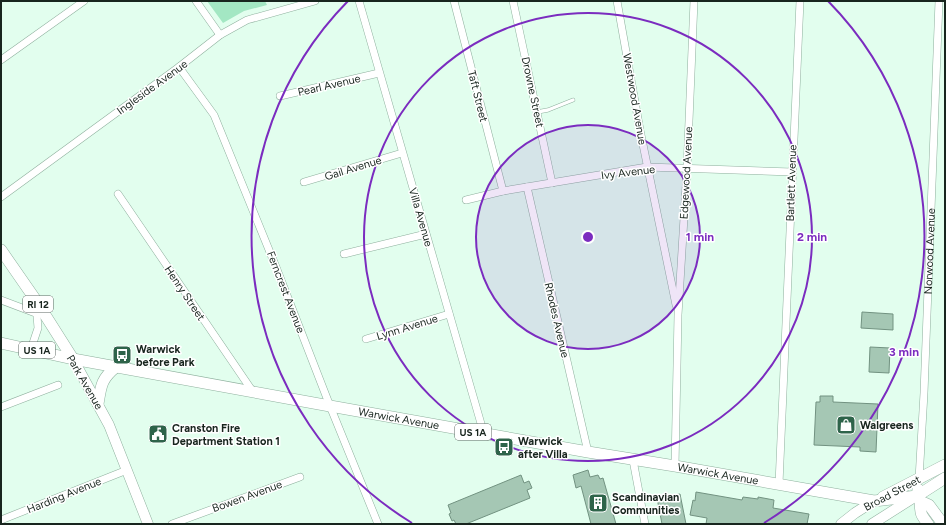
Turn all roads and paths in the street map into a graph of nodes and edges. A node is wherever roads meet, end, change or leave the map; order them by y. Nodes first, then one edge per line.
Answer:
1 (84, 1) edge
2 (196, 1) edge
3 (315, 1) edge
4 (359, 1) edge
5 (454, 1) edge
6 (513, 1) edge
7 (617, 1) edge
8 (694, 1) edge
9 (800, 1) edge
10 (939, 1) edge
11 (220, 35) junction
12 (1, 60) edge
13 (179, 67) junction
14 (379, 73) junction
15 (280, 96) dead end
16 (573, 100) dead end
17 (537, 112) junction
18 (402, 153) junction
19 (647, 167) junction
20 (687, 169) junction
21 (792, 172) junction
22 (304, 182) dead end
23 (552, 183) junction
24 (527, 187) junction
25 (503, 191) junction
26 (118, 194) dead end
27 (1, 197) edge
28 (466, 200) dead end
29 (426, 234) junction
30 (1, 250) edge
31 (344, 254) dead end
32 (35, 299) junction
33 (1, 300) edge
34 (38, 314) junction
35 (449, 314) junction
36 (678, 315) junction
37 (366, 340) dead end
38 (1, 343) edge
39 (31, 349) junction
40 (73, 359) junction
41 (116, 367) junction
42 (58, 385) dead end
43 (253, 392) junction
44 (98, 404) junction
45 (330, 406) junction
46 (1, 407) edge
47 (484, 434) junction
48 (588, 452) junction
49 (633, 460) junction
50 (945, 465) edge
51 (675, 466) junction
52 (127, 470) junction
53 (300, 477) dead end
54 (945, 478) edge
55 (919, 479) junction
56 (779, 484) junction
57 (918, 498) junction
58 (874, 501) junction
59 (1, 520) edge
60 (148, 524) edge
61 (172, 524) edge
62 (378, 524) edge
63 (644, 524) edge
64 (841, 524) edge
65 (872, 524) edge
66 (928, 524) edge
67 (943, 524) edge

1 - 12 street
2 - 11 street
3 - 11 street, Ingleside Avenue
4 - 14 street, Villa Avenue
5 - 25 street, Taft Street
6 - 17 street, Drowne Street
7 - 19 street, Westwood Avenue
8 - 20 street, Edgewood Avenue
9 - 21 street, Bartlett Avenue
10 - 55 street, Norwood Avenue
11 - 13 street, Ingleside Avenue
13 - 27 street, Ingleside Avenue
13 - 45 street, Ferncrest Avenue
14 - 15 street, Pearl Avenue
14 - 18 street, Villa Avenue
16 - 17 lane
17 - 23 street, Drowne Street
18 - 22 street, Gail Avenue
18 - 29 street, Villa Avenue
19 - 20 street, Ivy Avenue
19 - 23 street, Ivy Avenue
19 - 36 street, Westwood Avenue
20 - 21 street, Ivy Avenue
20 - 36 street, Edgewood Avenue
21 - 56 street, Bartlett Avenue
23 - 24 street, Ivy Avenue
24 - 25 street, Ivy Avenue
24 - 48 street, Rhodes Avenue
25 - 28 street, Ivy Avenue
26 - 43 street, Henry Street
29 - 31 street
29 - 35 street, Villa Avenue
30 - 32 main road, Park Avenue / RI 12
32 - 34 street
32 - 40 main road, Park Avenue / RI 12
33 - 34 street
34 - 39 street
35 - 37 street, Lynn Avenue
35 - 47 street, Villa Avenue
36 - 51 street, Edgewood Avenue
38 - 39 main road, Warwick Avenue / US 1A
39 - 40 main road, Warwick Avenue / US 1A
40 - 41 main road, Warwick Avenue / US 1A
40 - 44 main road, Park Avenue / RI 12
41 - 43 main road, Warwick Avenue / US 1A
41 - 44 main road
42 - 46 street
43 - 45 main road, Warwick Avenue / US 1A
44 - 52 main road, Park Avenue / RI 12
45 - 47 main road, Warwick Avenue / US 1A
45 - 62 street, Ferncrest Avenue
47 - 48 main road, Warwick Avenue / US 1A
48 - 49 main road, Warwick Avenue / US 1A
49 - 51 main road, Warwick Avenue / US 1A
49 - 63 street
50 - 55 main road, Broad Street
51 - 56 main road, Warwick Avenue / US 1A
52 - 59 street, Harding Avenue
52 - 60 main road, Park Avenue / RI 12
53 - 61 street, Bowen Avenue
54 - 57 main road, Broad Street
55 - 57 main road, Norwood Avenue
55 - 58 main road, Broad Street
56 - 58 main road, Warwick Avenue / US 1A
57 - 58 main road, Warwick Avenue / US 1A
57 - 65 main road, Broad Street
57 - 66 main road, Norwood Avenue
57 - 67 main road
58 - 64 main road, Broad Street

